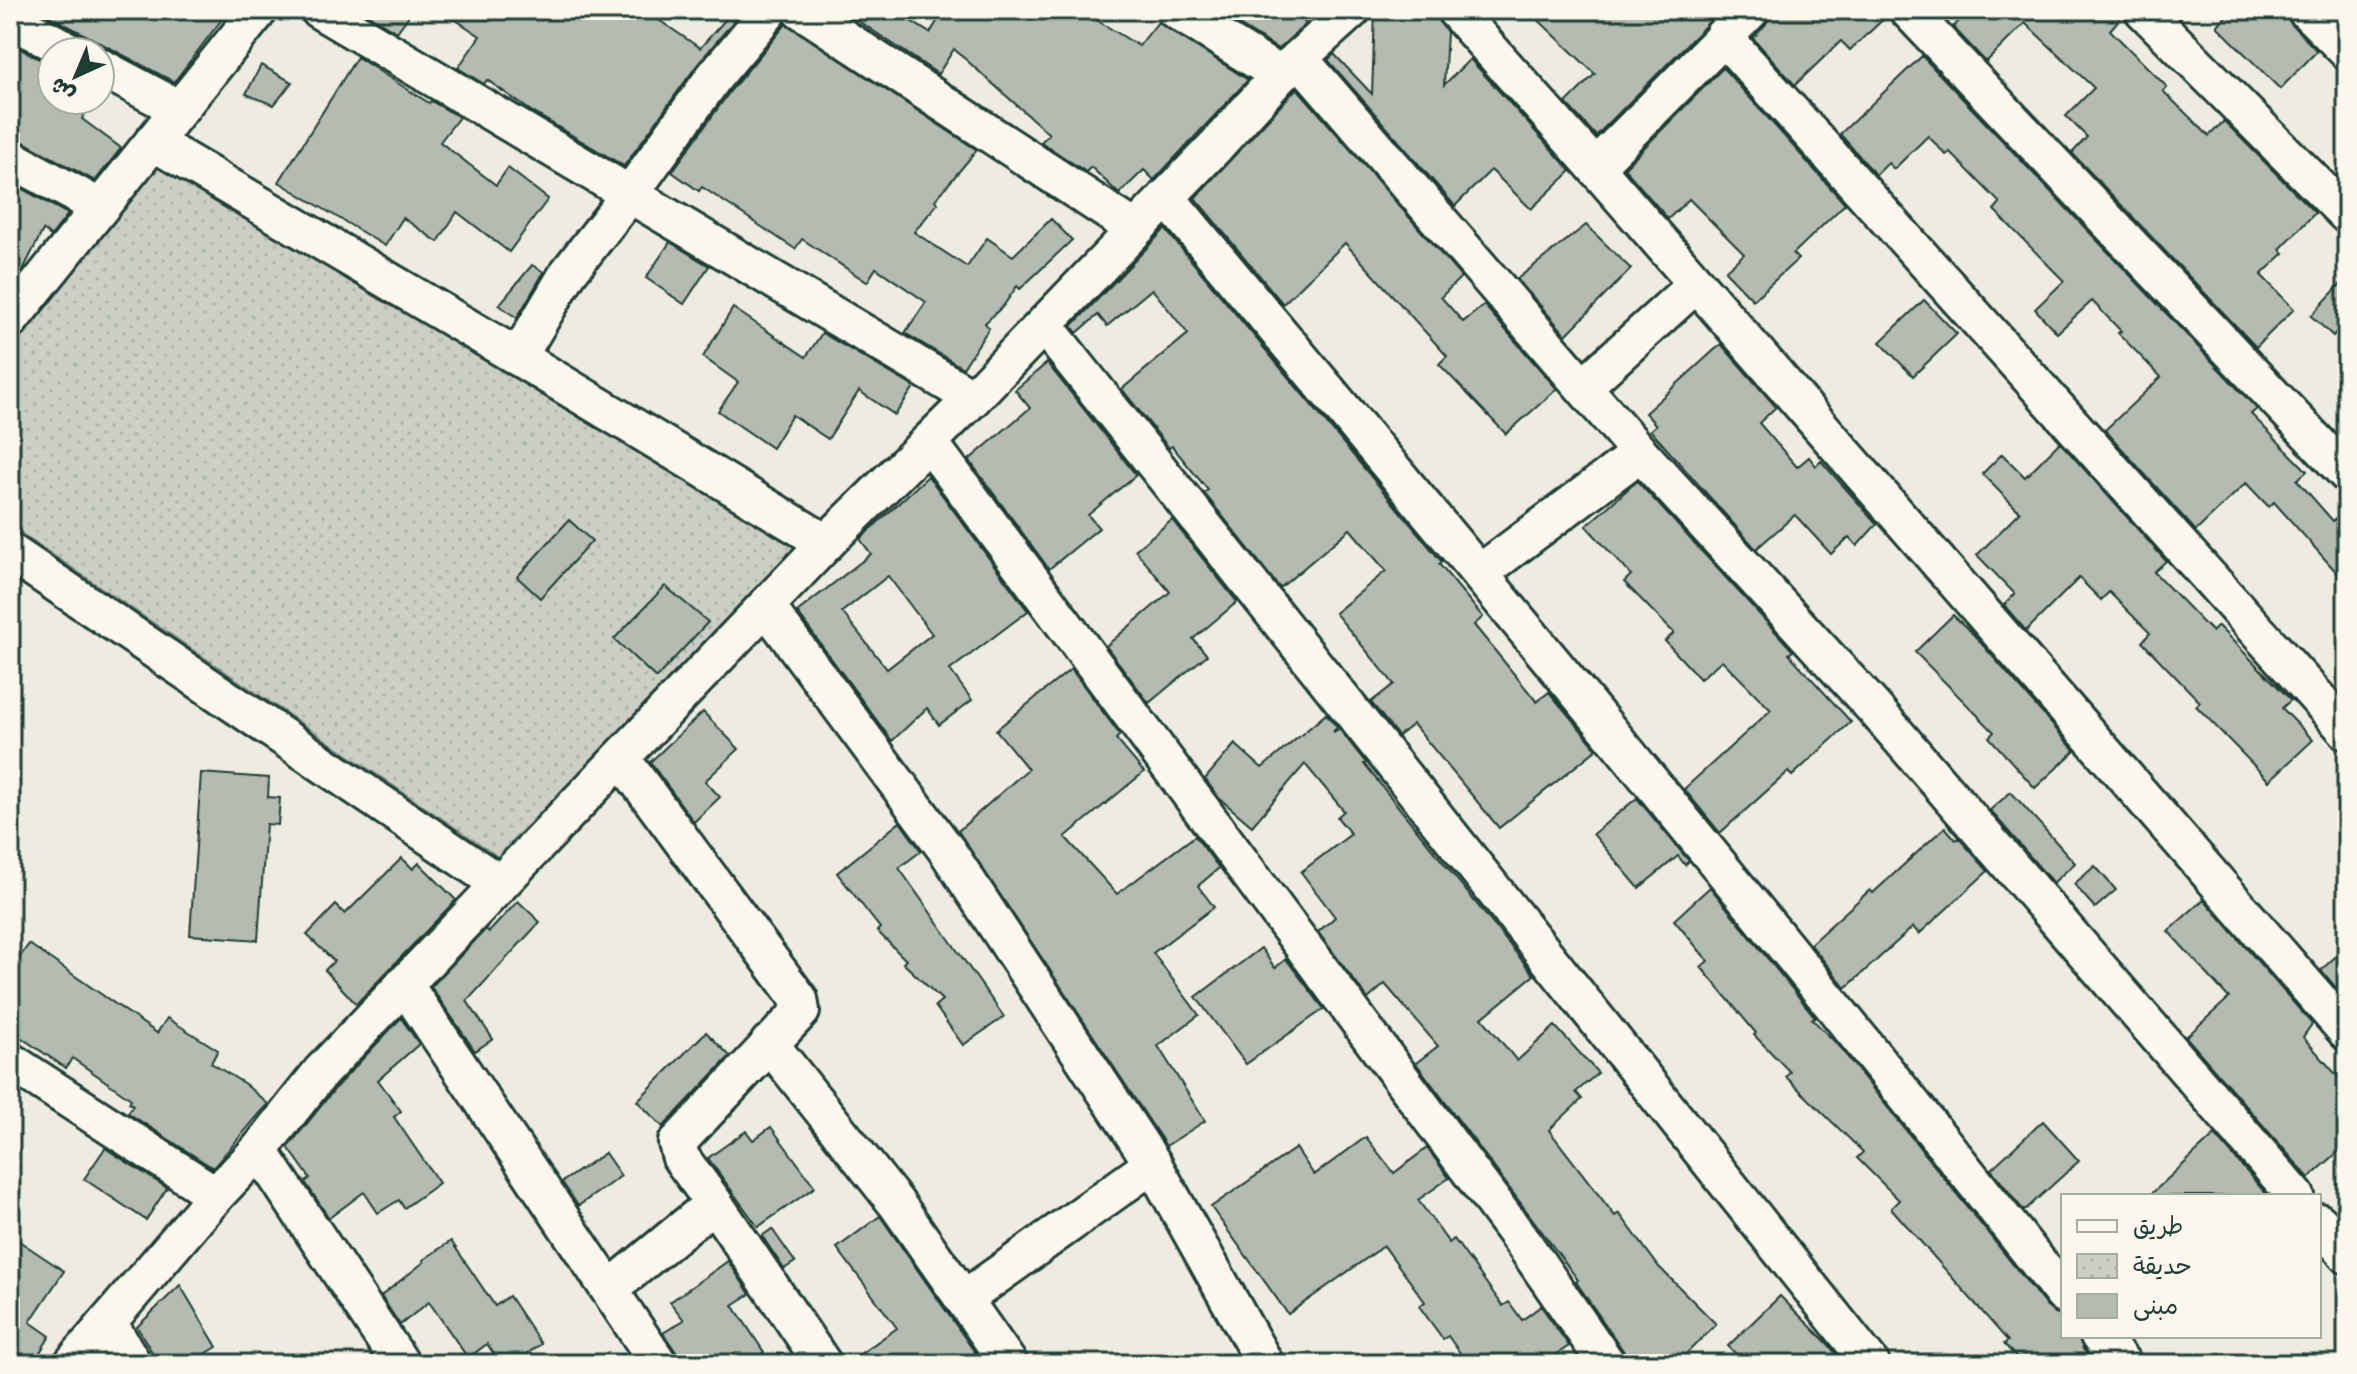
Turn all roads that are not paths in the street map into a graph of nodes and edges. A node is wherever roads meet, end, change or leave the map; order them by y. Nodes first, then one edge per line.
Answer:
1 (259, 10) edge
2 (319, 10) edge
3 (770, 10) edge
4 (801, 10) edge
5 (1175, 10) edge
6 (1352, 10) edge
7 (1455, 10) edge
8 (1751, 10) edge
9 (1908, 10) edge
10 (2143, 10) edge
11 (2306, 10) edge
12 (10, 19) edge
13 (41, 36) edge
14 (1723, 36) junction
15 (2347, 51) edge
16 (1290, 66) junction
17 (116, 76) edge
18 (179, 109) junction
19 (153, 142) junction
20 (10, 158) edge
21 (1595, 167) junction
22 (630, 194) junction
23 (1166, 197) junction
24 (99, 207) junction
25 (2347, 215) edge
26 (1135, 229) junction
27 (1695, 285) junction
28 (10, 320) edge
29 (1044, 325) junction
30 (518, 357) junction
31 (1584, 386) junction
32 (973, 398) junction
33 (929, 442) junction
34 (1640, 453) junction
35 (2347, 474) edge
36 (826, 543) junction
37 (10, 552) edge
38 (1480, 573) junction
39 (766, 606) junction
40 (2347, 731) edge
41 (621, 758) junction
42 (500, 884) junction
43 (404, 984) junction
44 (2347, 1032) edge
45 (769, 1043) junction
46 (10, 1061) edge
47 (259, 1150) junction
48 (1153, 1164) junction
49 (2294, 1194) edge
50 (216, 1195) junction
51 (714, 1203) junction
52 (2321, 1224) edge
53 (2347, 1255) edge
54 (610, 1289) junction
55 (2061, 1291) edge
56 (964, 1299) junction
57 (108, 1322) junction
58 (2101, 1338) edge
59 (72, 1364) edge
60 (133, 1364) edge
61 (401, 1364) edge
62 (659, 1364) edge
63 (823, 1364) edge
64 (1009, 1364) edge
65 (1265, 1364) edge
66 (1607, 1364) edge
67 (1871, 1364) edge
68 (2123, 1364) edge

1 - 18 street
2 - 22 street
3 - 22 street
4 - 26 street
5 - 16 street
6 - 16 street
7 - 21 street
8 - 14 street
9 - 35 street
10 - 25 street
11 - 15 street
12 - 13 street
14 - 21 street
14 - 40 street
16 - 23 street
16 - 31 street
17 - 18 street
18 - 19 street
19 - 24 street
19 - 30 street
20 - 24 street
21 - 27 street
22 - 30 street
22 - 32 street
23 - 26 street
23 - 38 street
24 - 28 street
26 - 29 street
27 - 31 street
27 - 44 street
29 - 32 street
29 - 67 street
30 - 36 street
31 - 34 street
32 - 33 street
33 - 36 street
33 - 66 street
34 - 38 street
34 - 49 street
36 - 39 street
37 - 42 street
38 - 55 street
39 - 41 street
39 - 48 street
41 - 42 street
41 - 45 street
42 - 43 street
43 - 47 street
43 - 54 street
45 - 51 street
45 - 56 street
46 - 50 street
47 - 50 street
47 - 61 street
48 - 56 street
48 - 65 street
50 - 57 street
51 - 54 street
51 - 63 street
52 - 53 street
54 - 62 street
56 - 64 street
57 - 59 street
57 - 60 street
58 - 68 street

